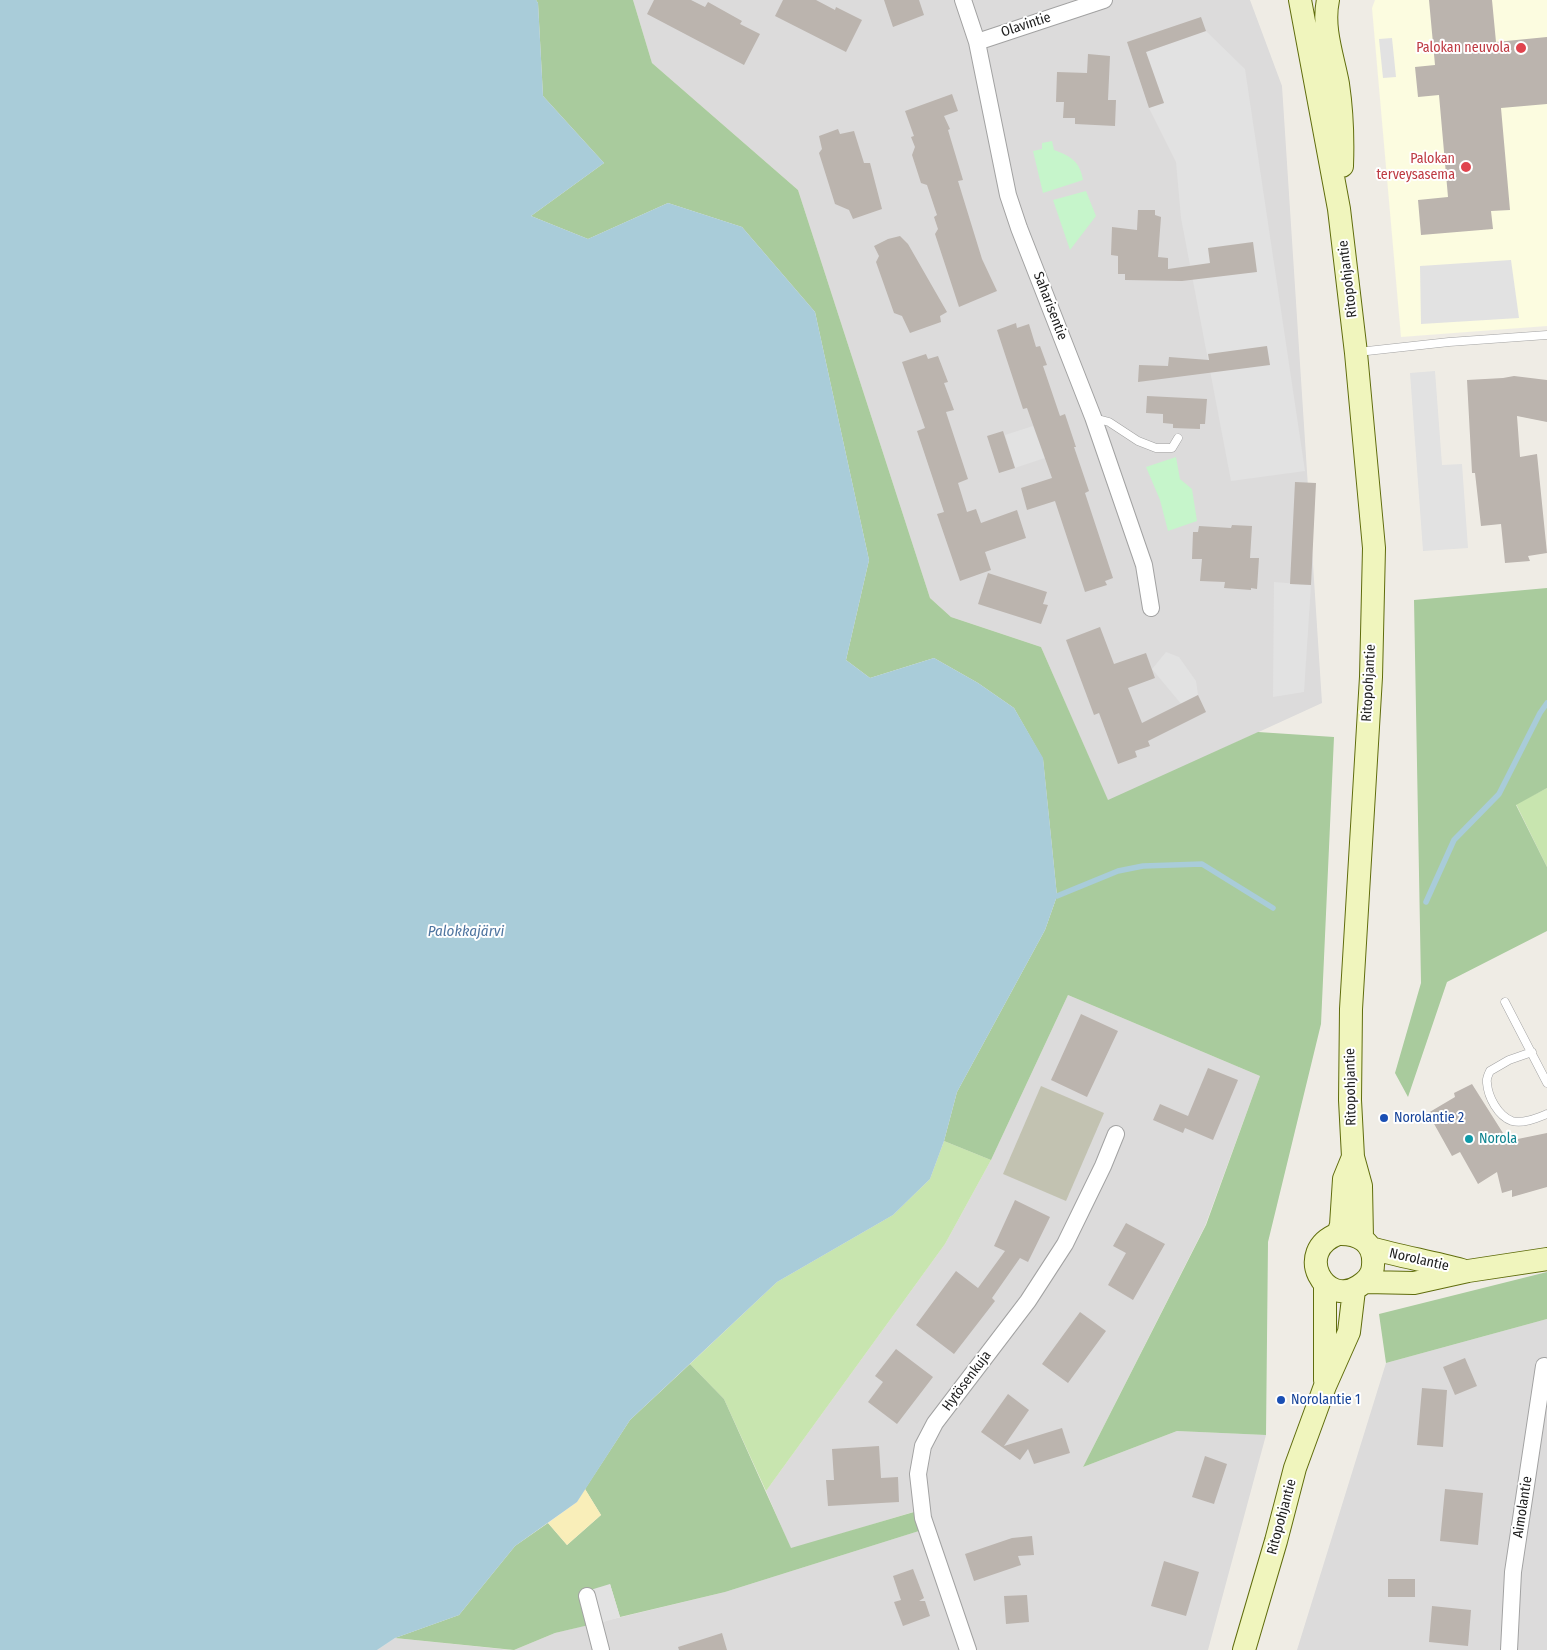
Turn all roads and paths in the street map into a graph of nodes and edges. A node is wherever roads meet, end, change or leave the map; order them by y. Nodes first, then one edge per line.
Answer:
1 (963, 0) edge
2 (1104, 0) edge
3 (1300, 0) edge
4 (1328, 0) edge
5 (977, 42) junction
6 (1339, 209) junction
7 (1547, 335) edge
8 (1356, 353) junction
9 (1092, 417) junction
10 (1178, 438) dead end
11 (1151, 608) dead end
12 (1505, 1002) dead end
13 (1532, 1052) junction
14 (1547, 1083) edge
15 (1547, 1114) edge
16 (1116, 1134) dead end
17 (1353, 1157) junction
18 (1338, 1234) junction
19 (1366, 1243) junction
20 (1547, 1258) edge
21 (1468, 1271) junction
22 (1325, 1284) junction
23 (1360, 1286) junction
24 (1544, 1366) dead end
25 (1324, 1386) junction
26 (587, 1596) dead end
27 (601, 1650) edge
28 (968, 1650) edge
29 (1244, 1650) edge
30 (1509, 1650) edge

1 - 5 street, Saharisentie
2 - 5 street, Olavintie
3 - 6 main road, Ritopohjantie
4 - 6 main road, Ritopohjantie
5 - 9 street, Saharisentie
6 - 8 main road, Ritopohjantie
7 - 8 lane
8 - 17 main road, Ritopohjantie
9 - 10 lane
9 - 11 street, Saharisentie
12 - 13 lane
13 - 14 lane
13 - 15 lane
16 - 28 street, Hytösenkuja
17 - 18 main road, Ritopohjantie
17 - 19 main road, Ritopohjantie
18 - 19 main road
18 - 22 main road
19 - 21 main road, Norolantie
19 - 23 main road
20 - 21 main road, Norolantie
21 - 23 main road, Norolantie
22 - 23 main road
22 - 25 main road, Ritopohjantie
23 - 25 main road, Ritopohjantie
24 - 30 street, Aimolantie
25 - 29 main road, Ritopohjantie
26 - 27 street

